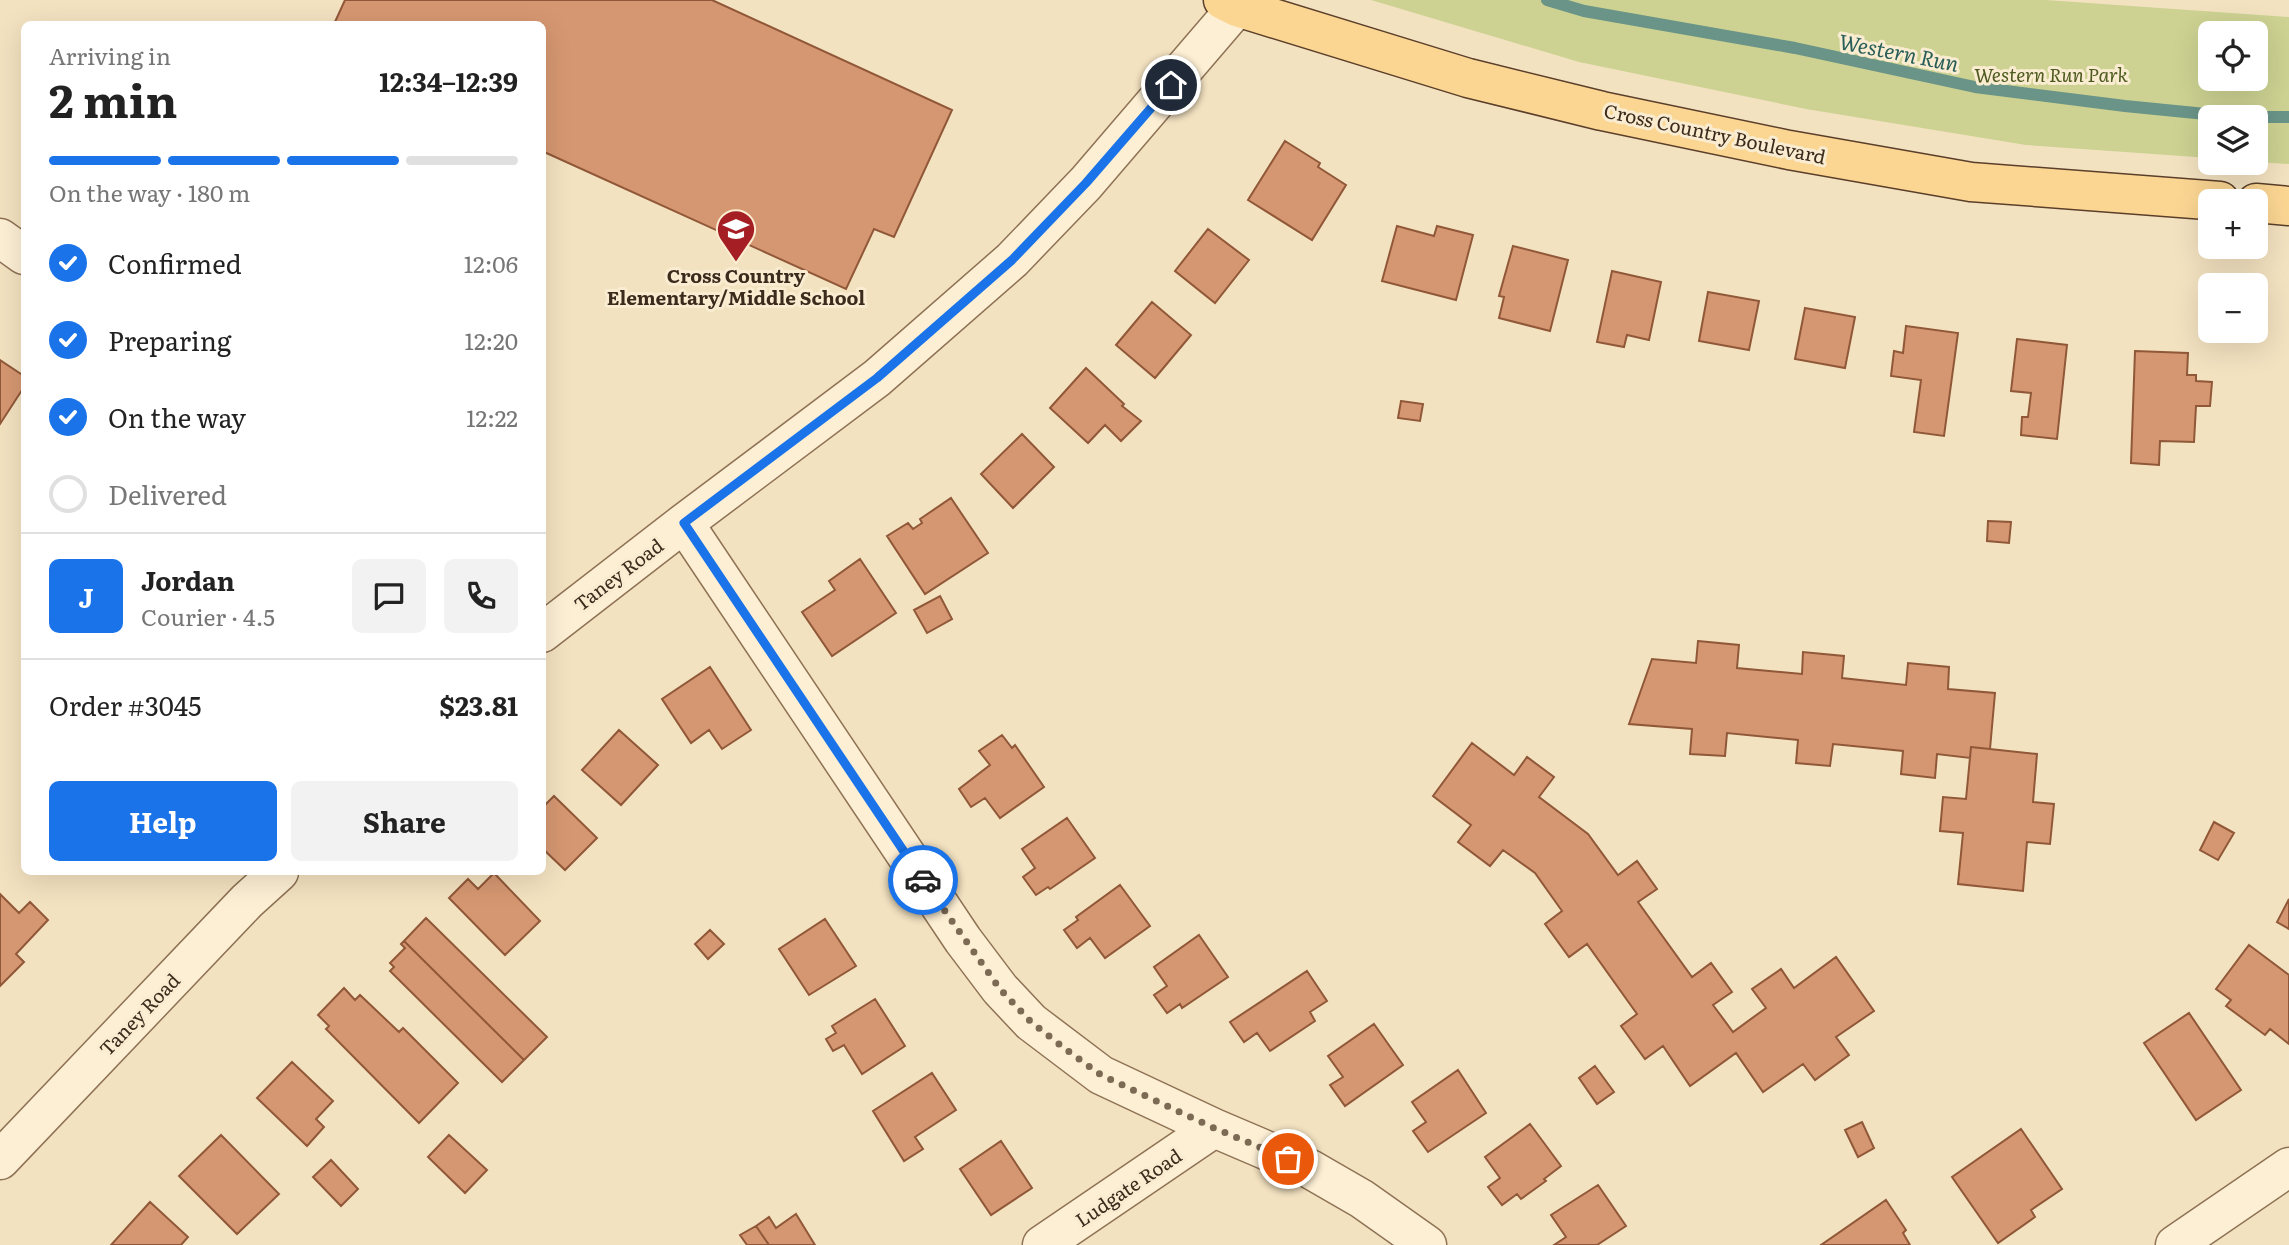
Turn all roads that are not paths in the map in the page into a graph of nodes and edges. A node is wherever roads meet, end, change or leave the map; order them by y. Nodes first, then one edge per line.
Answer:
1 (1234, 2) edge
2 (2198, 199) edge
3 (2268, 205) edge
4 (2289, 206) edge
5 (0, 238) edge
6 (21, 253) edge
7 (684, 523) junction
8 (548, 620) edge
9 (276, 875) edge
10 (1214, 1128) junction
11 (0, 1160) edge
12 (2289, 1167) edge
13 (2185, 1242) edge
14 (1042, 1245) edge
15 (1427, 1245) edge

1 - 2 main road, Cross Country Boulevard
1 - 7 street, Taney Road
3 - 4 main road
5 - 6 street
7 - 8 street, Taney Road
7 - 10 street
9 - 11 street, Taney Road
10 - 14 street, Ludgate Road
10 - 15 street
12 - 13 street

